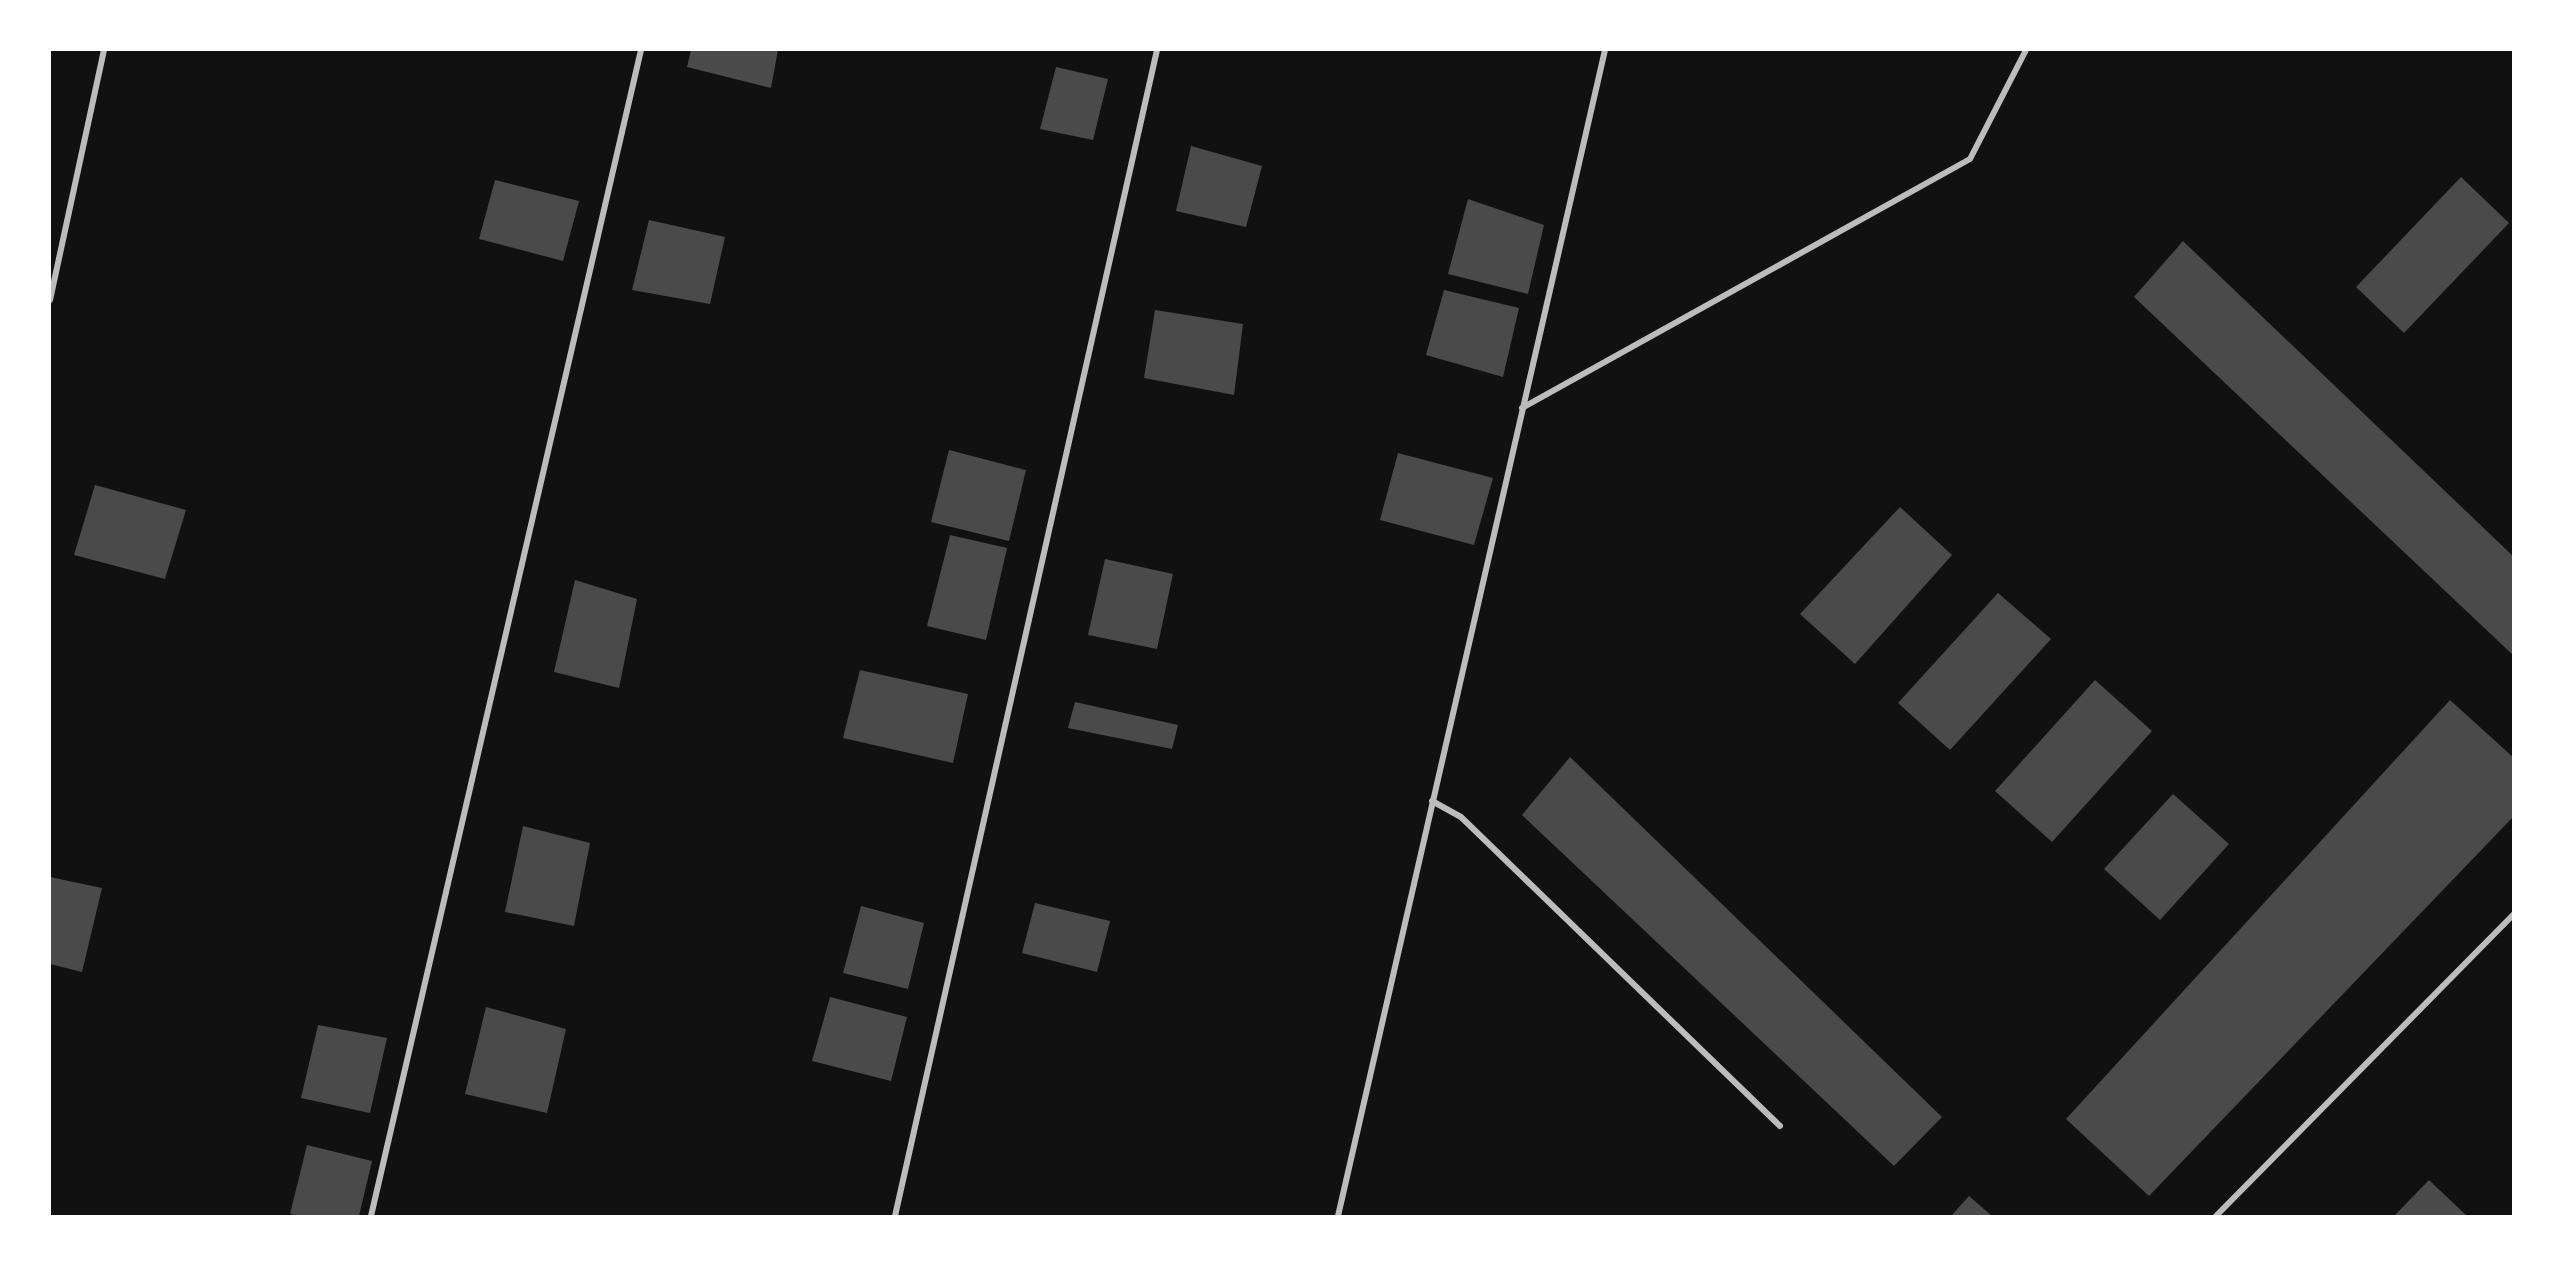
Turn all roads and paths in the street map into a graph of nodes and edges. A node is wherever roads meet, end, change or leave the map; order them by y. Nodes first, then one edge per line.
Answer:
1 (104, 50) edge
2 (641, 50) edge
3 (1157, 50) edge
4 (1605, 50) edge
5 (2026, 50) edge
6 (50, 300) edge
7 (1522, 408) junction
8 (1432, 801) junction
9 (2514, 914) edge
10 (1780, 1126) dead end
11 (371, 1216) edge
12 (895, 1216) edge
13 (1338, 1216) edge
14 (2216, 1216) edge

1 - 6 street
2 - 11 street
3 - 12 street
4 - 7 street
5 - 7 street
7 - 8 street
8 - 10 street
8 - 13 street
9 - 14 street

